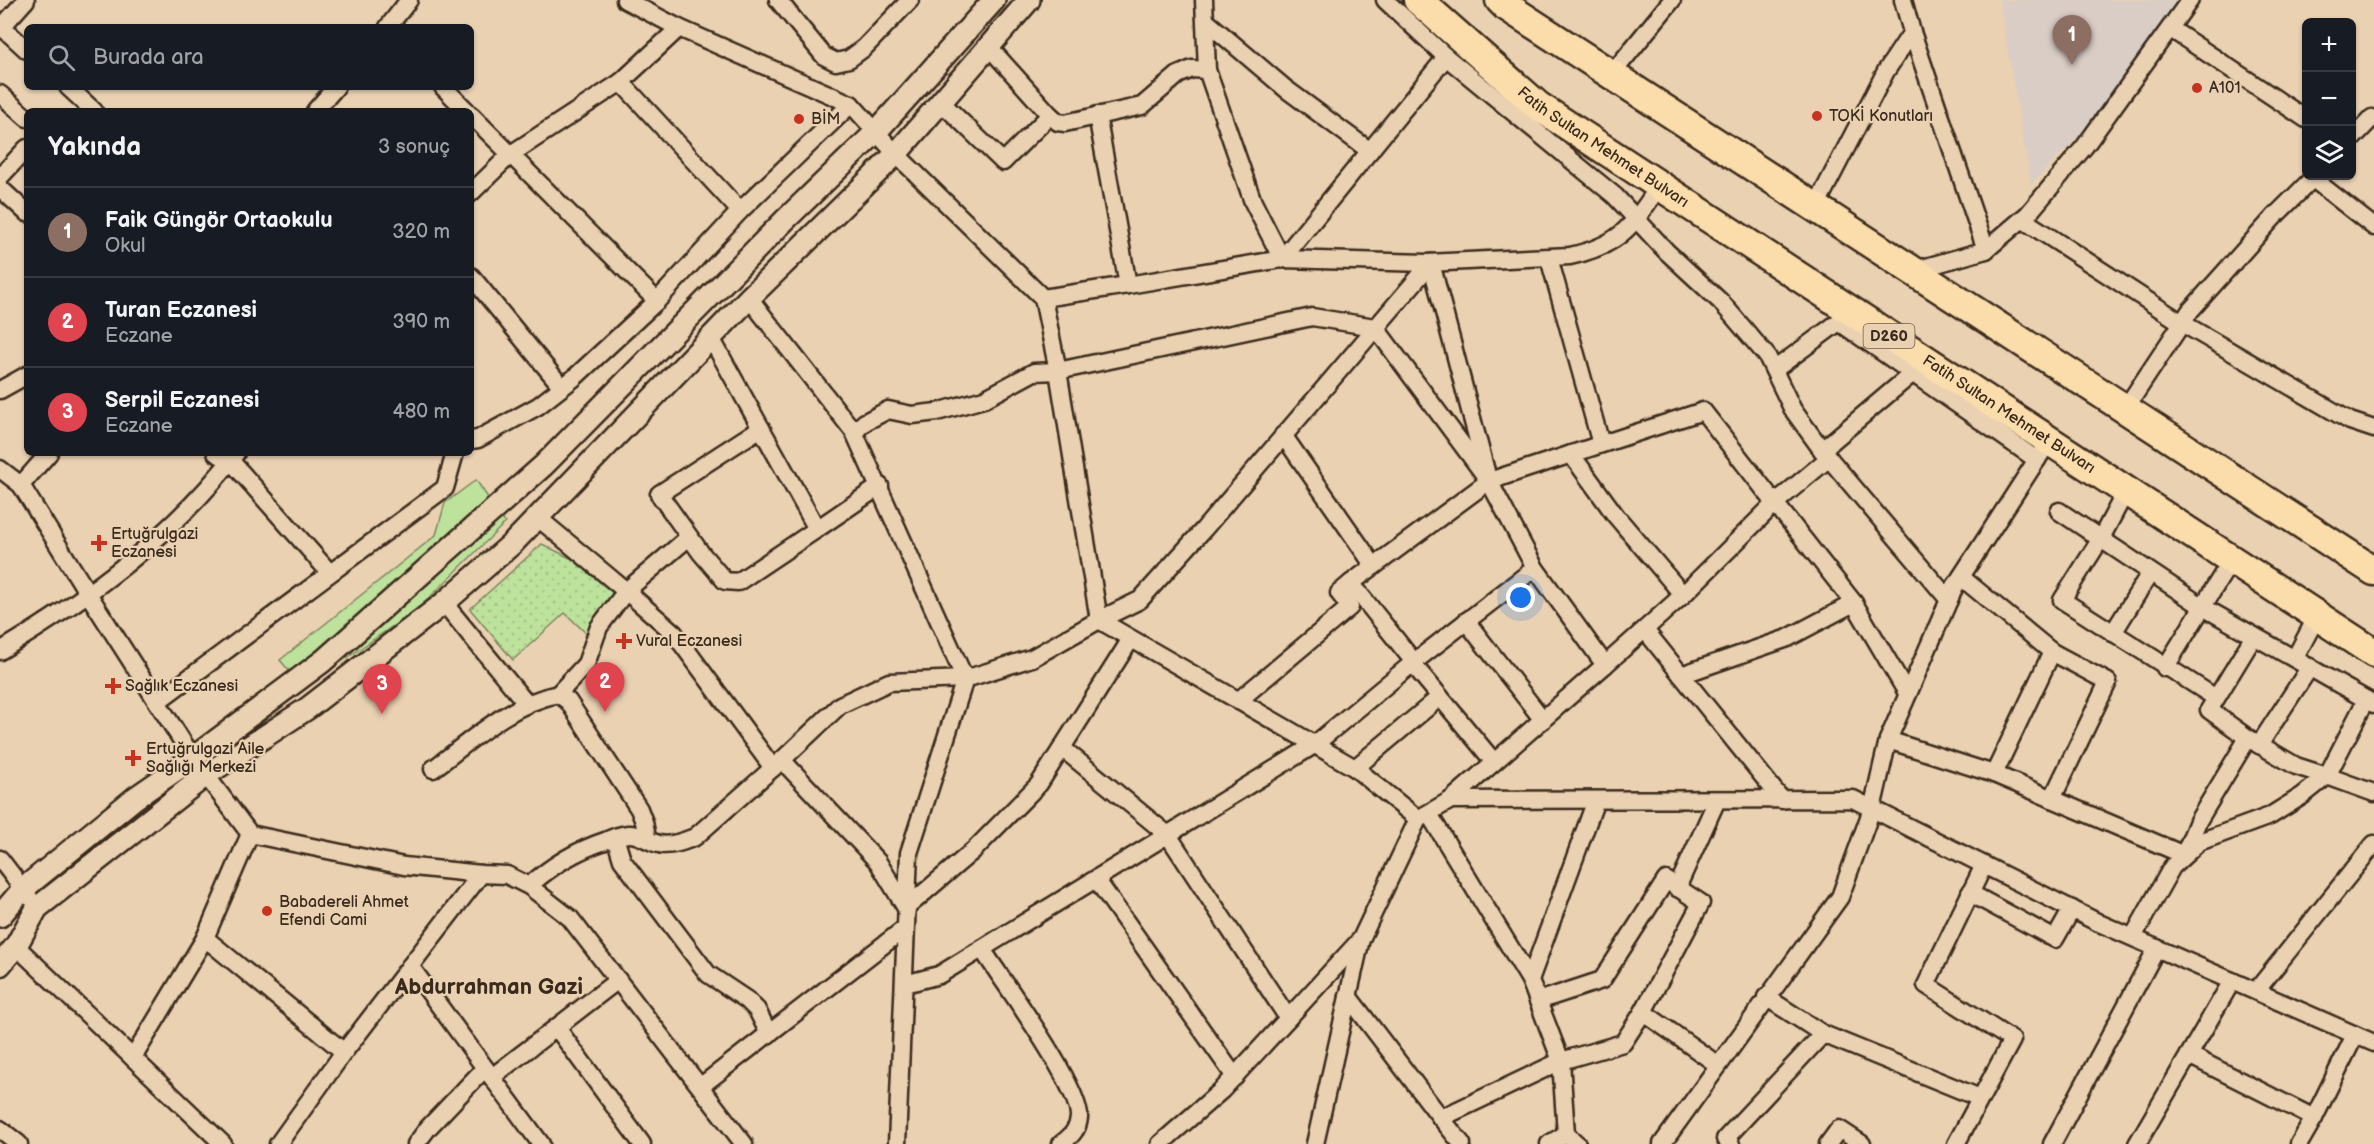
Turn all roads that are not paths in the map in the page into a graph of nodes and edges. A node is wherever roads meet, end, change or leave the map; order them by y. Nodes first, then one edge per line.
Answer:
1 (26, 0) edge
2 (409, 0) edge
3 (625, 0) edge
4 (778, 0) edge
5 (910, 0) edge
6 (994, 0) edge
7 (1029, 0) edge
8 (1204, 0) edge
9 (1385, 0) edge
10 (1418, 0) edge
11 (1500, 0) edge
12 (1672, 0) edge
13 (1903, 0) edge
14 (2190, 0) edge
15 (1206, 21) junction
16 (390, 24) edge
17 (1, 28) edge
18 (679, 28) junction
19 (2171, 29) junction
20 (1912, 32) junction
21 (24, 47) edge
22 (989, 47) junction
23 (1446, 57) junction
24 (1207, 70) junction
25 (1611, 75) junction
26 (621, 82) junction
27 (71, 90) edge
28 (334, 90) edge
29 (446, 90) edge
30 (0, 94) edge
31 (941, 102) junction
32 (851, 104) junction
33 (91, 108) edge
34 (320, 108) edge
35 (464, 108) edge
36 (24, 115) edge
37 (1050, 115) junction
38 (1097, 115) junction
39 (2302, 116) edge
40 (474, 118) edge
41 (2374, 119) edge
42 (876, 132) junction
43 (2356, 135) edge
44 (24, 151) edge
45 (1370, 152) junction
46 (511, 154) junction
47 (896, 154) junction
48 (0, 177) edge
49 (2311, 180) edge
50 (2318, 180) edge
51 (1660, 185) junction
52 (0, 188) edge
53 (474, 190) edge
54 (1816, 206) junction
55 (24, 210) edge
56 (740, 211) junction
57 (2022, 219) junction
58 (1635, 220) junction
59 (2374, 227) edge
60 (1986, 250) junction
61 (1549, 258) junction
62 (1282, 259) junction
63 (1431, 263) junction
64 (1912, 271) junction
65 (474, 280) edge
66 (1128, 285) junction
67 (749, 298) junction
68 (1044, 298) junction
69 (657, 301) junction
70 (1845, 317) junction
71 (2182, 322) junction
72 (1375, 327) junction
73 (711, 338) junction
74 (1920, 367) junction
75 (1774, 370) junction
76 (1058, 371) junction
77 (24, 376) edge
78 (3, 384) edge
79 (562, 387) junction
80 (2125, 409) junction
81 (761, 428) junction
82 (2374, 429) edge
83 (854, 432) junction
84 (1283, 435) junction
85 (474, 440) edge
86 (1600, 444) junction
87 (2043, 450) junction
88 (1571, 454) junction
89 (1826, 454) junction
90 (44, 456) edge
91 (228, 456) edge
92 (453, 456) edge
93 (8, 479) edge
94 (1489, 481) junction
95 (880, 486) junction
96 (2126, 491) junction
97 (1775, 503) junction
98 (2059, 511) dead end
99 (537, 516) junction
100 (817, 529) junction
101 (689, 537) junction
102 (2100, 540) junction
103 (2232, 559) junction
104 (1374, 566) junction
105 (1535, 568) junction
106 (2374, 571) edge
107 (330, 573) junction
108 (2150, 573) junction
109 (1961, 577) junction
110 (1351, 584) junction
111 (626, 591) junction
112 (87, 592) junction
113 (1683, 595) junction
114 (1949, 600) junction
115 (444, 603) junction
116 (1854, 603) junction
117 (2203, 607) junction
118 (2317, 616) junction
119 (1099, 620) junction
120 (1466, 621) junction
121 (1645, 630) junction
122 (2113, 633) junction
123 (2254, 636) junction
124 (1131, 639) junction
125 (3, 644) edge
126 (2052, 652) junction
127 (2374, 653) edge
128 (2295, 658) junction
129 (1413, 663) junction
130 (1605, 665) junction
131 (2310, 667) junction
132 (2165, 668) junction
133 (1681, 675) junction
134 (965, 679) junction
135 (1907, 693) junction
136 (558, 694) junction
137 (1440, 697) junction
138 (2216, 698) junction
139 (158, 701) junction
140 (1238, 701) junction
141 (2370, 702) edge
142 (526, 704) junction
143 (1543, 720) junction
144 (1888, 740) junction
145 (2254, 742) junction
146 (1314, 745) junction
147 (1062, 748) junction
148 (193, 758) junction
149 (1494, 762) junction
150 (777, 764) junction
151 (1355, 768) junction
152 (433, 769) dead end
153 (1994, 774) junction
154 (206, 775) junction
155 (2327, 776) junction
156 (2374, 793) edge
157 (2052, 799) junction
158 (1451, 800) junction
159 (1596, 800) junction
160 (1717, 800) junction
161 (1782, 800) junction
162 (1872, 809) junction
163 (1424, 817) junction
164 (250, 834) junction
165 (1168, 835) junction
166 (615, 837) junction
167 (646, 838) junction
168 (2374, 844) edge
169 (2184, 855) junction
170 (0, 859) edge
171 (1984, 865) junction
172 (481, 874) junction
173 (1096, 879) junction
174 (529, 886) junction
175 (1677, 888) junction
176 (23, 889) junction
177 (1970, 893) junction
178 (37, 908) junction
179 (906, 908) junction
180 (2072, 909) junction
181 (0, 916) edge
182 (904, 929) junction
183 (2133, 937) junction
184 (205, 938) junction
185 (1361, 939) junction
186 (16, 946) junction
187 (2157, 948) junction
188 (982, 949) junction
189 (0, 965) edge
190 (410, 966) junction
191 (618, 980) junction
192 (1530, 980) junction
193 (2232, 981) junction
194 (905, 984) junction
195 (2256, 991) junction
196 (1348, 996) junction
197 (1766, 998) junction
198 (1538, 1001) junction
199 (1643, 1012) junction
200 (1288, 1018) junction
201 (557, 1028) junction
202 (769, 1034) junction
203 (1823, 1034) junction
204 (2355, 1035) junction
205 (2374, 1043) edge
206 (344, 1052) junction
207 (2189, 1055) junction
208 (133, 1058) junction
209 (1561, 1061) junction
210 (1718, 1065) junction
211 (489, 1072) junction
212 (1235, 1077) junction
213 (700, 1086) junction
214 (1980, 1098) junction
215 (1441, 1118) junction
216 (2314, 1118) junction
217 (2, 1134) edge
218 (1572, 1139) edge
219 (1726, 1142) edge
220 (19, 1144) edge
221 (223, 1144) edge
222 (278, 1144) edge
223 (416, 1144) edge
224 (541, 1144) edge
225 (642, 1144) edge
226 (744, 1144) edge
227 (897, 1144) edge
228 (1061, 1144) edge
229 (1160, 1144) edge
230 (1315, 1144) edge
231 (1462, 1144) edge
232 (1549, 1144) edge
233 (1662, 1144) edge
234 (1828, 1144) edge
235 (1862, 1144) edge
236 (1956, 1144) edge
237 (2052, 1144) edge
238 (2137, 1144) edge
239 (2299, 1144) edge

1 - 17 street
2 - 16 street
3 - 18 street
4 - 5 street
6 - 42 street
7 - 22 street
8 - 15 street
9 - 23 street
10 - 51 highway, Fatih Sultan Mehmet Bulvarı / D260
11 - 25 highway
12 - 25 street
13 - 20 street
14 - 19 street
15 - 24 street
15 - 45 street
17 - 21 street
18 - 26 street
18 - 32 street
19 - 39 street
19 - 57 street
20 - 54 street
20 - 60 street
22 - 31 street
22 - 37 street
23 - 45 street
23 - 58 street
24 - 38 street
24 - 62 street
25 - 54 highway
26 - 46 street
26 - 56 street
27 - 33 street
28 - 34 street
29 - 35 street
30 - 36 street
31 - 37 street
31 - 47 street
32 - 42 street
32 - 56 street
37 - 38 street
38 - 66 street
40 - 46 street
41 - 43 street
42 - 47 street
42 - 148 street
44 - 48 street
45 - 62 street
46 - 53 street
46 - 69 street
47 - 67 street
47 - 68 street
49 - 71 street
50 - 59 street
51 - 58 street
51 - 70 highway, Fatih Sultan Mehmet Bulvarı / D260
52 - 55 street
54 - 64 highway
56 - 69 street
57 - 60 street
57 - 71 street
58 - 61 street
58 - 75 street
60 - 64 street
61 - 63 street
61 - 86 street
62 - 63 street
62 - 66 street
63 - 72 street
63 - 94 street
64 - 80 highway
65 - 79 street
66 - 68 street
67 - 73 street
67 - 83 street
68 - 76 street
69 - 79 street
70 - 74 highway, Fatih Sultan Mehmet Bulvarı / D260
70 - 75 street
71 - 80 street
71 - 82 street
72 - 76 street
72 - 84 street
72 - 94 street
73 - 81 street
73 - 99 street
74 - 87 highway, Fatih Sultan Mehmet Bulvarı / D260
74 - 89 street
75 - 89 street
76 - 83 street
76 - 119 street
77 - 78 street
79 - 85 street
80 - 106 highway
81 - 100 street
81 - 101 street
83 - 95 street
84 - 104 street
84 - 119 street
86 - 88 street
86 - 97 street
87 - 96 highway, Fatih Sultan Mehmet Bulvarı / D260
87 - 109 street
88 - 94 street
88 - 113 street
89 - 97 street
89 - 114 street
90 - 93 street
91 - 107 street
91 - 112 street
92 - 107 street
93 - 112 street
94 - 104 street
94 - 105 street
95 - 100 street
95 - 134 street
96 - 102 street
96 - 103 highway, Fatih Sultan Mehmet Bulvarı / D260
97 - 113 street
97 - 116 street
98 - 102 street
99 - 111 street
99 - 115 street
100 - 101 street
101 - 111 street
102 - 108 street
102 - 122 street
103 - 117 street
103 - 118 highway, Fatih Sultan Mehmet Bulvarı / D260
104 - 110 street
105 - 120 street
105 - 130 street
107 - 139 street
108 - 117 street
108 - 122 street
109 - 114 street
109 - 126 street
110 - 129 street
110 - 140 street
111 - 136 street
111 - 150 street
112 - 125 street
112 - 139 street
113 - 121 street
114 - 135 street
115 - 142 street
115 - 154 street
116 - 133 street
116 - 135 street
117 - 123 street
117 - 132 street
118 - 127 highway, Fatih Sultan Mehmet Bulvarı / D260
118 - 128 street
119 - 124 street
119 - 134 street
120 - 129 street
120 - 143 street
121 - 130 street
121 - 133 street
122 - 132 street
123 - 128 street
123 - 138 street
124 - 140 street
124 - 147 street
126 - 153 street
126 - 157 street
128 - 131 street
129 - 137 street
129 - 146 street
130 - 143 street
131 - 141 street
131 - 145 street
132 - 138 street
133 - 161 street
134 - 150 street
134 - 179 street
135 - 144 street
136 - 142 street
136 - 167 street
137 - 149 street
137 - 151 street
138 - 145 street
139 - 148 street
140 - 146 street
141 - 155 street
142 - 152 street
143 - 149 street
144 - 153 street
144 - 162 street
145 - 155 street
145 - 169 street
146 - 151 street
146 - 165 street
147 - 165 street
147 - 179 street
148 - 154 street
148 - 176 street
149 - 158 street
150 - 167 street
150 - 179 street
151 - 163 street
153 - 157 street
154 - 164 street
154 - 178 street
155 - 156 street
155 - 169 street
157 - 169 street
158 - 159 street
158 - 163 street
159 - 160 street
159 - 192 street
160 - 161 street
160 - 175 street
161 - 162 street
162 - 171 street
162 - 197 street
163 - 185 street
163 - 192 street
164 - 172 street
164 - 184 street
165 - 173 street
165 - 200 street
166 - 167 street
166 - 174 street
166 - 202 street
168 - 195 street
169 - 183 street
170 - 176 street
171 - 177 street
171 - 180 street
172 - 174 street
172 - 190 street
173 - 188 street
173 - 212 street
174 - 191 street
175 - 198 street
175 - 199 street
176 - 178 street
176 - 181 street
177 - 180 street
177 - 214 street
178 - 186 street
179 - 182 street
180 - 183 street
182 - 194 street
182 - 202 street
183 - 187 street
184 - 206 street
184 - 208 street
185 - 196 street
185 - 200 street
186 - 189 street
186 - 208 street
187 - 193 street
187 - 237 street
188 - 194 street
188 - 228 street
190 - 206 street
190 - 211 street
191 - 201 street
191 - 213 street
192 - 198 street
193 - 195 street
193 - 207 street
194 - 227 street
195 - 204 street
196 - 215 street
196 - 230 street
197 - 203 street
197 - 210 street
198 - 209 street
199 - 209 street
199 - 210 street
200 - 212 street
201 - 211 street
201 - 225 street
202 - 213 street
203 - 214 street
203 - 219 street
204 - 205 street
204 - 216 street
206 - 222 street
207 - 216 street
207 - 238 street
208 - 221 street
209 - 215 street
209 - 218 street
210 - 233 street
211 - 223 street
211 - 224 street
212 - 229 street
213 - 226 street
214 - 236 street
215 - 231 street
216 - 239 street
217 - 220 street
218 - 232 street
234 - 235 street

